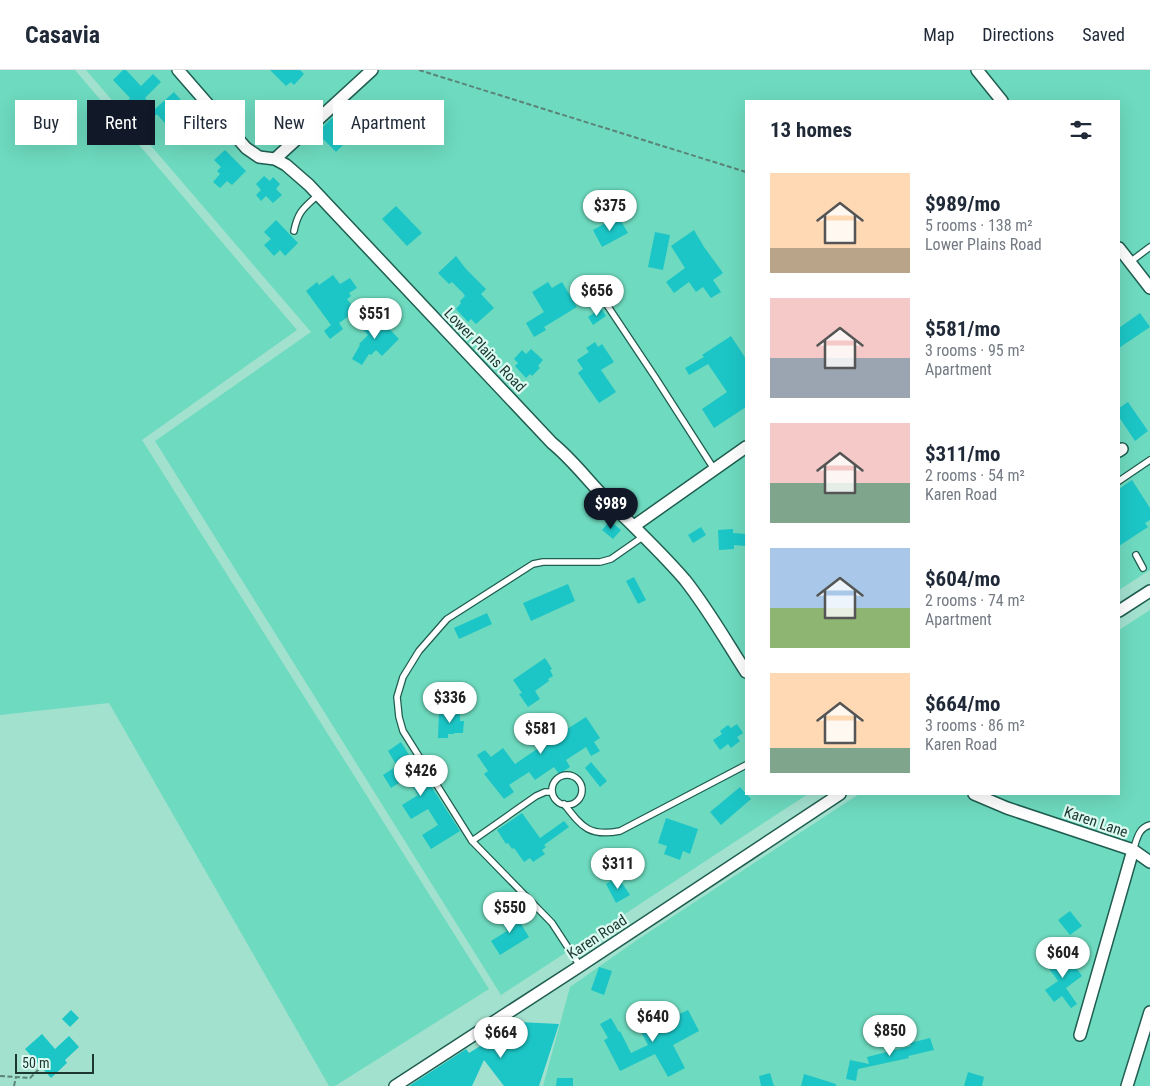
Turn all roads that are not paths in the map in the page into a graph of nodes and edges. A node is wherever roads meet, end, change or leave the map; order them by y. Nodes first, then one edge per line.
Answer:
1 (178, 70) edge
2 (372, 70) edge
3 (977, 70) edge
4 (1001, 100) edge
5 (275, 159) junction
6 (318, 195) junction
7 (294, 231) dead end
8 (1150, 247) edge
9 (1120, 249) edge
10 (1130, 262) junction
11 (1150, 288) edge
12 (597, 290) dead end
13 (745, 448) edge
14 (1150, 460) edge
15 (714, 469) junction
16 (1120, 480) edge
17 (634, 526) junction
18 (645, 536) junction
19 (1136, 555) dead end
20 (1143, 568) dead end
21 (1150, 591) edge
22 (1120, 610) edge
23 (745, 670) edge
24 (745, 766) edge
25 (552, 792) junction
26 (819, 795) edge
27 (838, 795) edge
28 (976, 795) edge
29 (564, 804) junction
30 (824, 804) junction
31 (1150, 825) edge
32 (472, 841) junction
33 (1133, 850) junction
34 (1150, 862) edge
35 (580, 966) junction
36 (1150, 1012) edge
37 (1080, 1035) dead end
38 (396, 1086) edge
39 (1127, 1086) edge

1 - 5 street, Lower Plains Road
2 - 5 street
3 - 4 street
5 - 6 street, Lower Plains Road
6 - 7 lane
6 - 17 street, Lower Plains Road
8 - 10 lane
9 - 10 street
10 - 11 street
12 - 15 lane
13 - 15 street
14 - 16 lane
15 - 17 street
17 - 18 street, Lower Plains Road
18 - 23 street, Lower Plains Road
18 - 32 lane
19 - 20 lane
21 - 22 street
24 - 29 lane
25 - 29 lane
25 - 29 lane
25 - 32 lane
26 - 30 street
27 - 30 street, Karen Road
28 - 33 street, Karen Lane
30 - 35 street, Karen Road
31 - 33 lane
32 - 35 lane
33 - 34 street, Karen Lane
33 - 37 street
35 - 38 street, Karen Road
36 - 39 street

